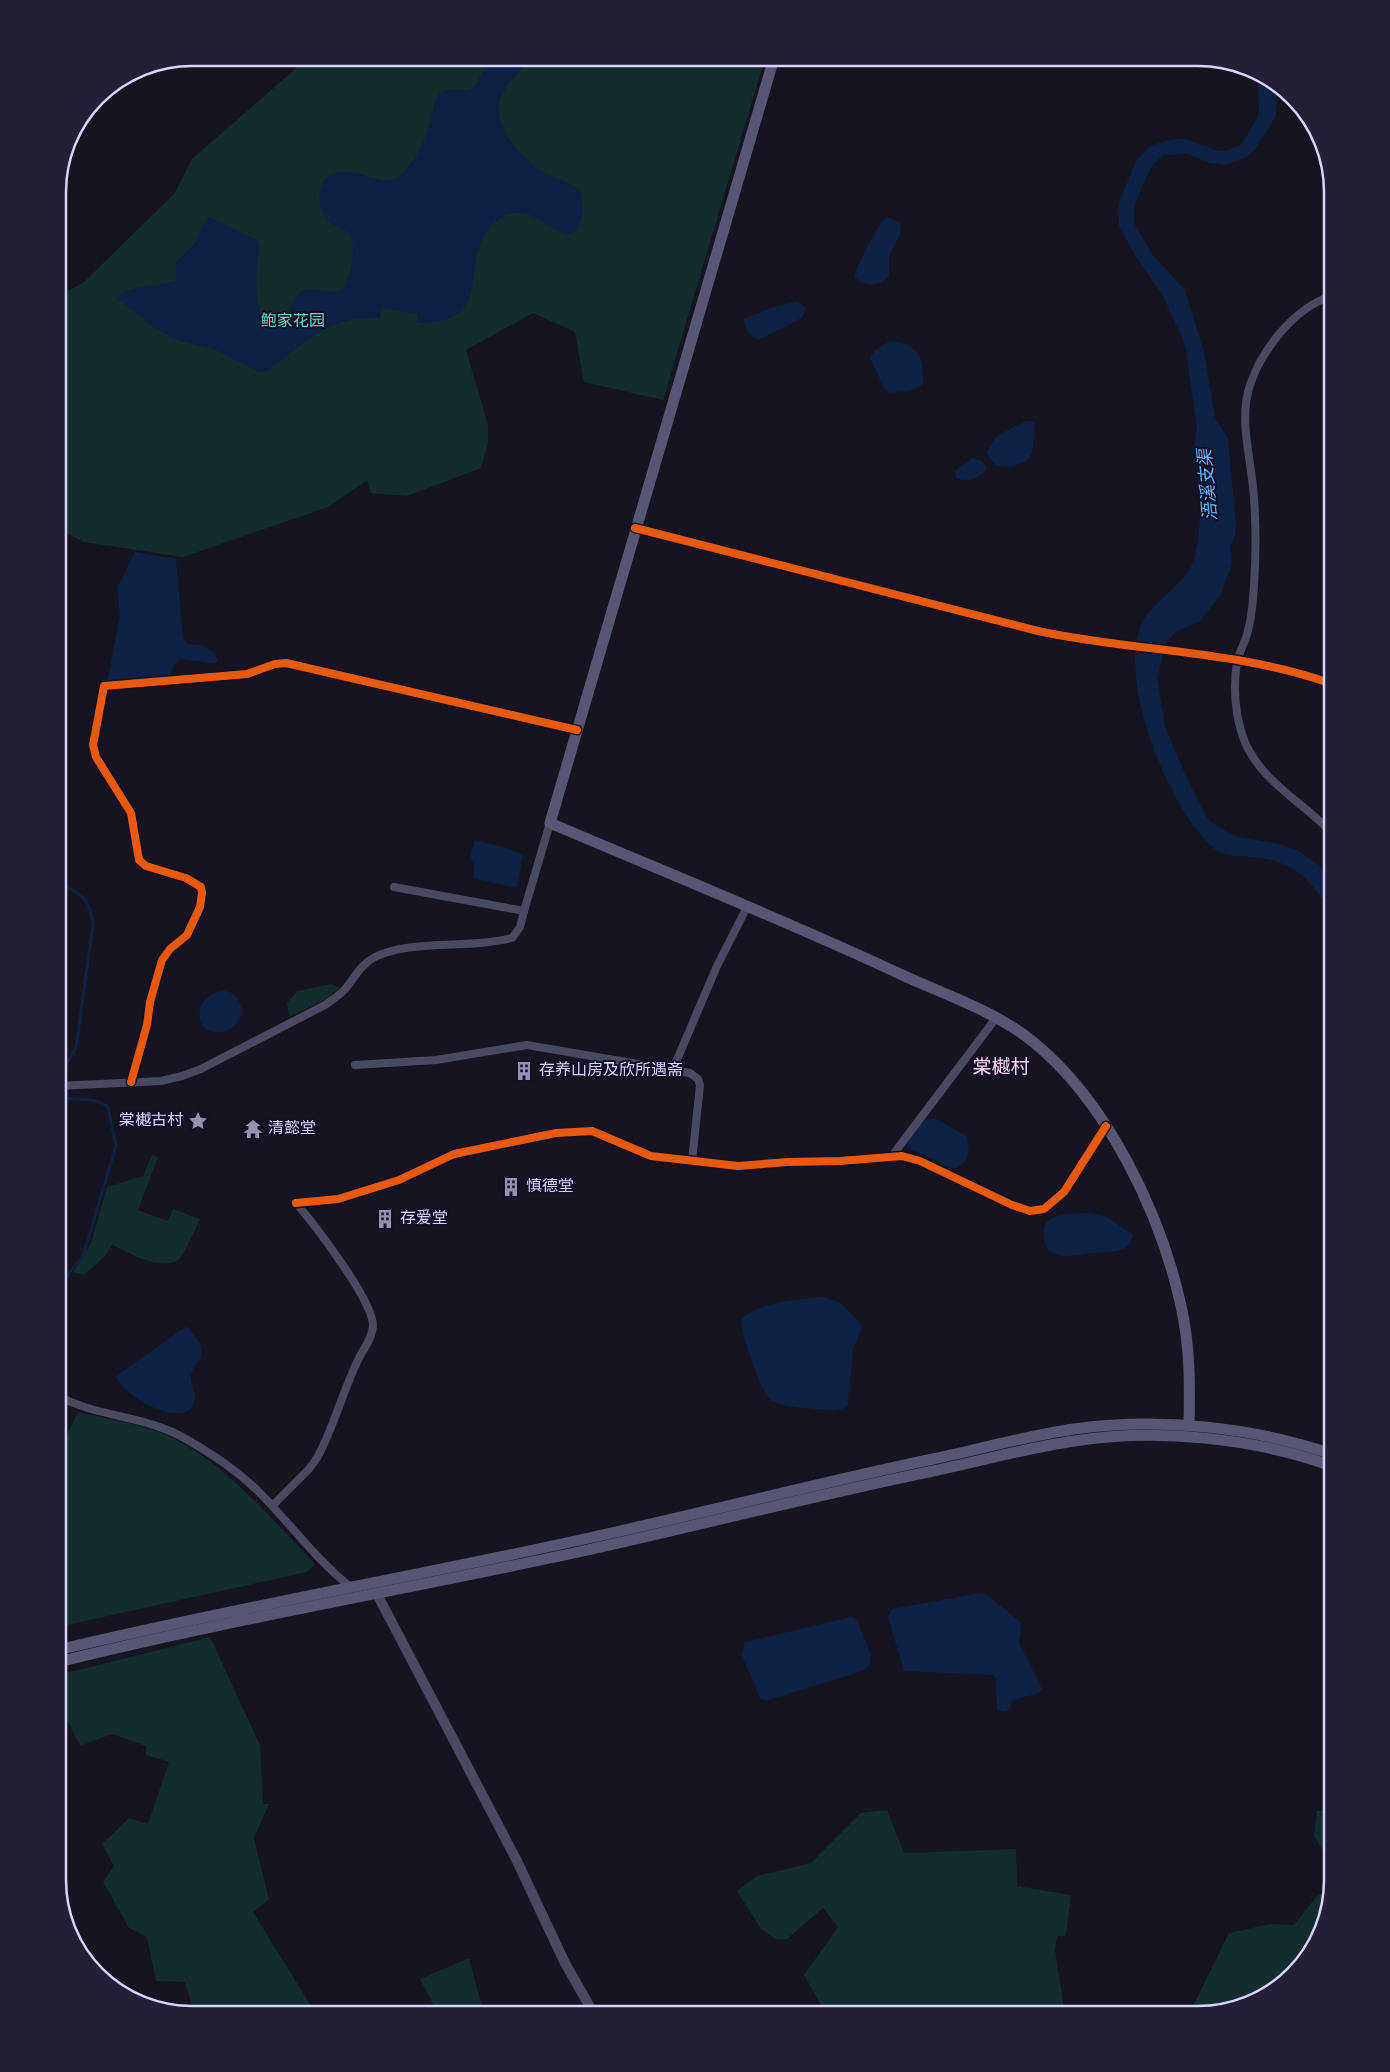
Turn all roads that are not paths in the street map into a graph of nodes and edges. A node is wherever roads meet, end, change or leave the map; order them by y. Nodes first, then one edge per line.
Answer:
1 (771, 67) edge
2 (1324, 300) edge
3 (635, 528) junction
4 (1237, 661) junction
5 (1324, 681) edge
6 (577, 730) junction
7 (550, 823) junction
8 (1324, 826) edge
9 (394, 887) dead end
10 (747, 907) junction
11 (524, 912) junction
12 (996, 1018) junction
13 (355, 1065) dead end
14 (673, 1069) junction
15 (131, 1082) junction
16 (66, 1086) edge
17 (1106, 1126) junction
18 (892, 1156) junction
19 (692, 1162) junction
20 (66, 1400) edge
21 (1188, 1426) junction
22 (1324, 1452) edge
23 (1324, 1464) edge
24 (272, 1506) junction
25 (352, 1588) junction
26 (377, 1594) junction
27 (66, 1648) edge
28 (66, 1660) edge
29 (589, 2005) edge

1 - 3 main road
2 - 4 street
3 - 4 street
3 - 6 main road
4 - 5 street
4 - 8 street
6 - 7 main road
6 - 15 street
7 - 10 main road
7 - 11 street
9 - 11 street
10 - 12 main road
10 - 14 street
11 - 15 street
12 - 17 main road
12 - 18 street
13 - 14 street
14 - 19 street
15 - 16 street
17 - 18 street
17 - 21 main road
18 - 19 street
19 - 24 street
20 - 24 street
21 - 22 main road
21 - 25 main road
23 - 26 main road
24 - 25 street
25 - 27 main road
26 - 28 main road
26 - 29 street

